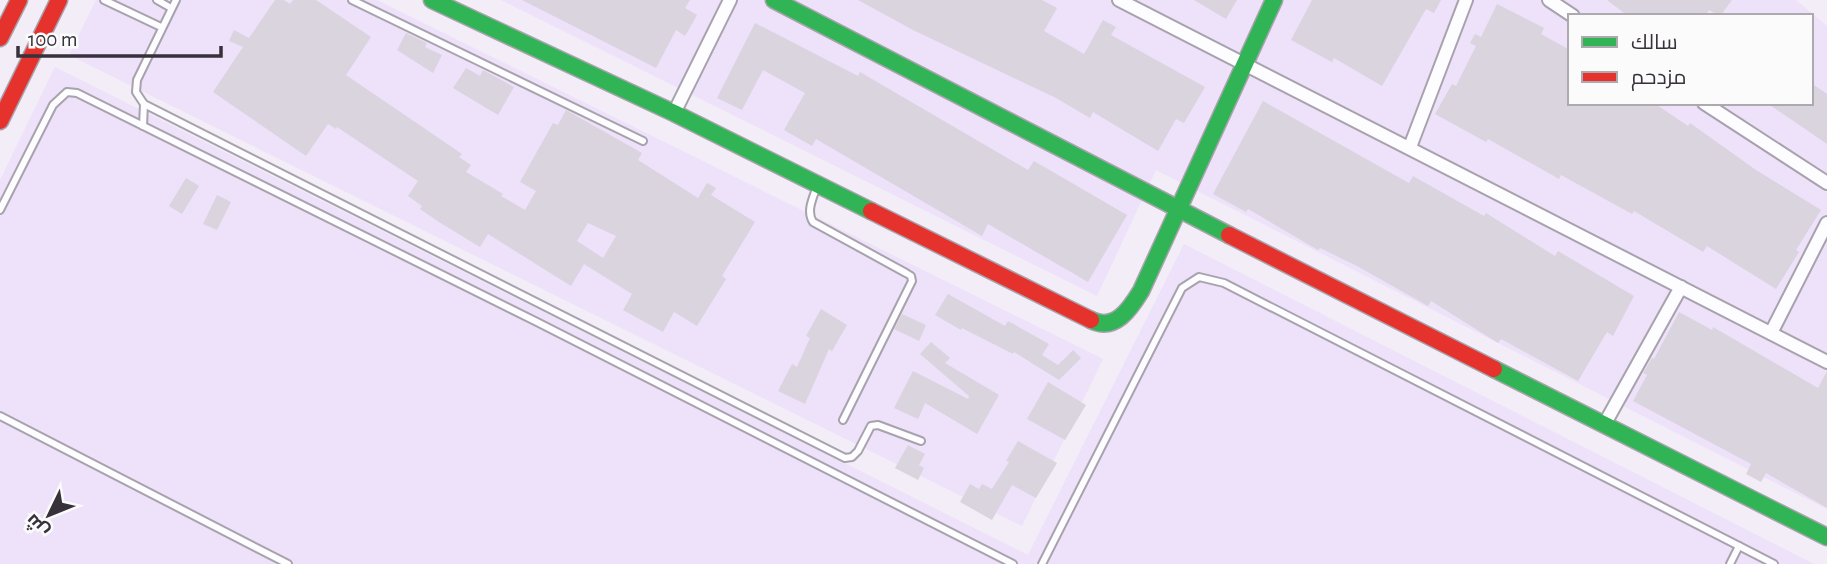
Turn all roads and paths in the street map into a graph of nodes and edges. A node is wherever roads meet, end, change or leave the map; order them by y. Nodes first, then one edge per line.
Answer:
1 (19, 0) edge
2 (59, 0) edge
3 (104, 0) edge
4 (157, 0) edge
5 (176, 0) edge
6 (352, 0) edge
7 (432, 0) edge
8 (730, 0) edge
9 (774, 0) edge
10 (1119, 0) edge
11 (1274, 0) edge
12 (1466, 0) edge
13 (1549, 0) edge
14 (171, 8) junction
15 (1570, 14) edge
16 (161, 27) junction
17 (0, 38) edge
18 (1243, 62) junction
19 (144, 104) junction
20 (1707, 105) edge
21 (674, 113) junction
22 (0, 121) edge
23 (143, 126) junction
24 (643, 141) dead end
25 (1410, 147) junction
26 (1827, 183) edge
27 (818, 184) junction
28 (0, 210) edge
29 (1179, 210) junction
30 (1827, 223) edge
31 (1681, 287) junction
32 (1771, 333) junction
33 (1827, 362) edge
34 (0, 416) edge
35 (843, 420) dead end
36 (1604, 425) junction
37 (921, 441) dead end
38 (1827, 537) edge
39 (1739, 546) junction
40 (288, 564) edge
41 (1013, 564) edge
42 (1042, 564) edge
43 (1730, 564) edge
44 (1774, 564) edge

1 - 17 street
2 - 22 street
3 - 16 lane
4 - 14 lane
5 - 14 lane
6 - 24 lane
7 - 21 street
8 - 21 street
9 - 29 street
10 - 18 street
11 - 18 street
12 - 25 street
13 - 15 street
14 - 16 lane
16 - 19 lane
18 - 25 street
18 - 29 street
19 - 23 lane
19 - 37 lane
20 - 26 street
21 - 27 street
23 - 28 lane
23 - 41 lane
25 - 31 street
27 - 29 street
27 - 35 lane
29 - 36 street
30 - 32 street
31 - 32 street
31 - 36 street
32 - 33 street
34 - 40 lane
36 - 38 street
39 - 42 lane
39 - 43 lane
39 - 44 lane

